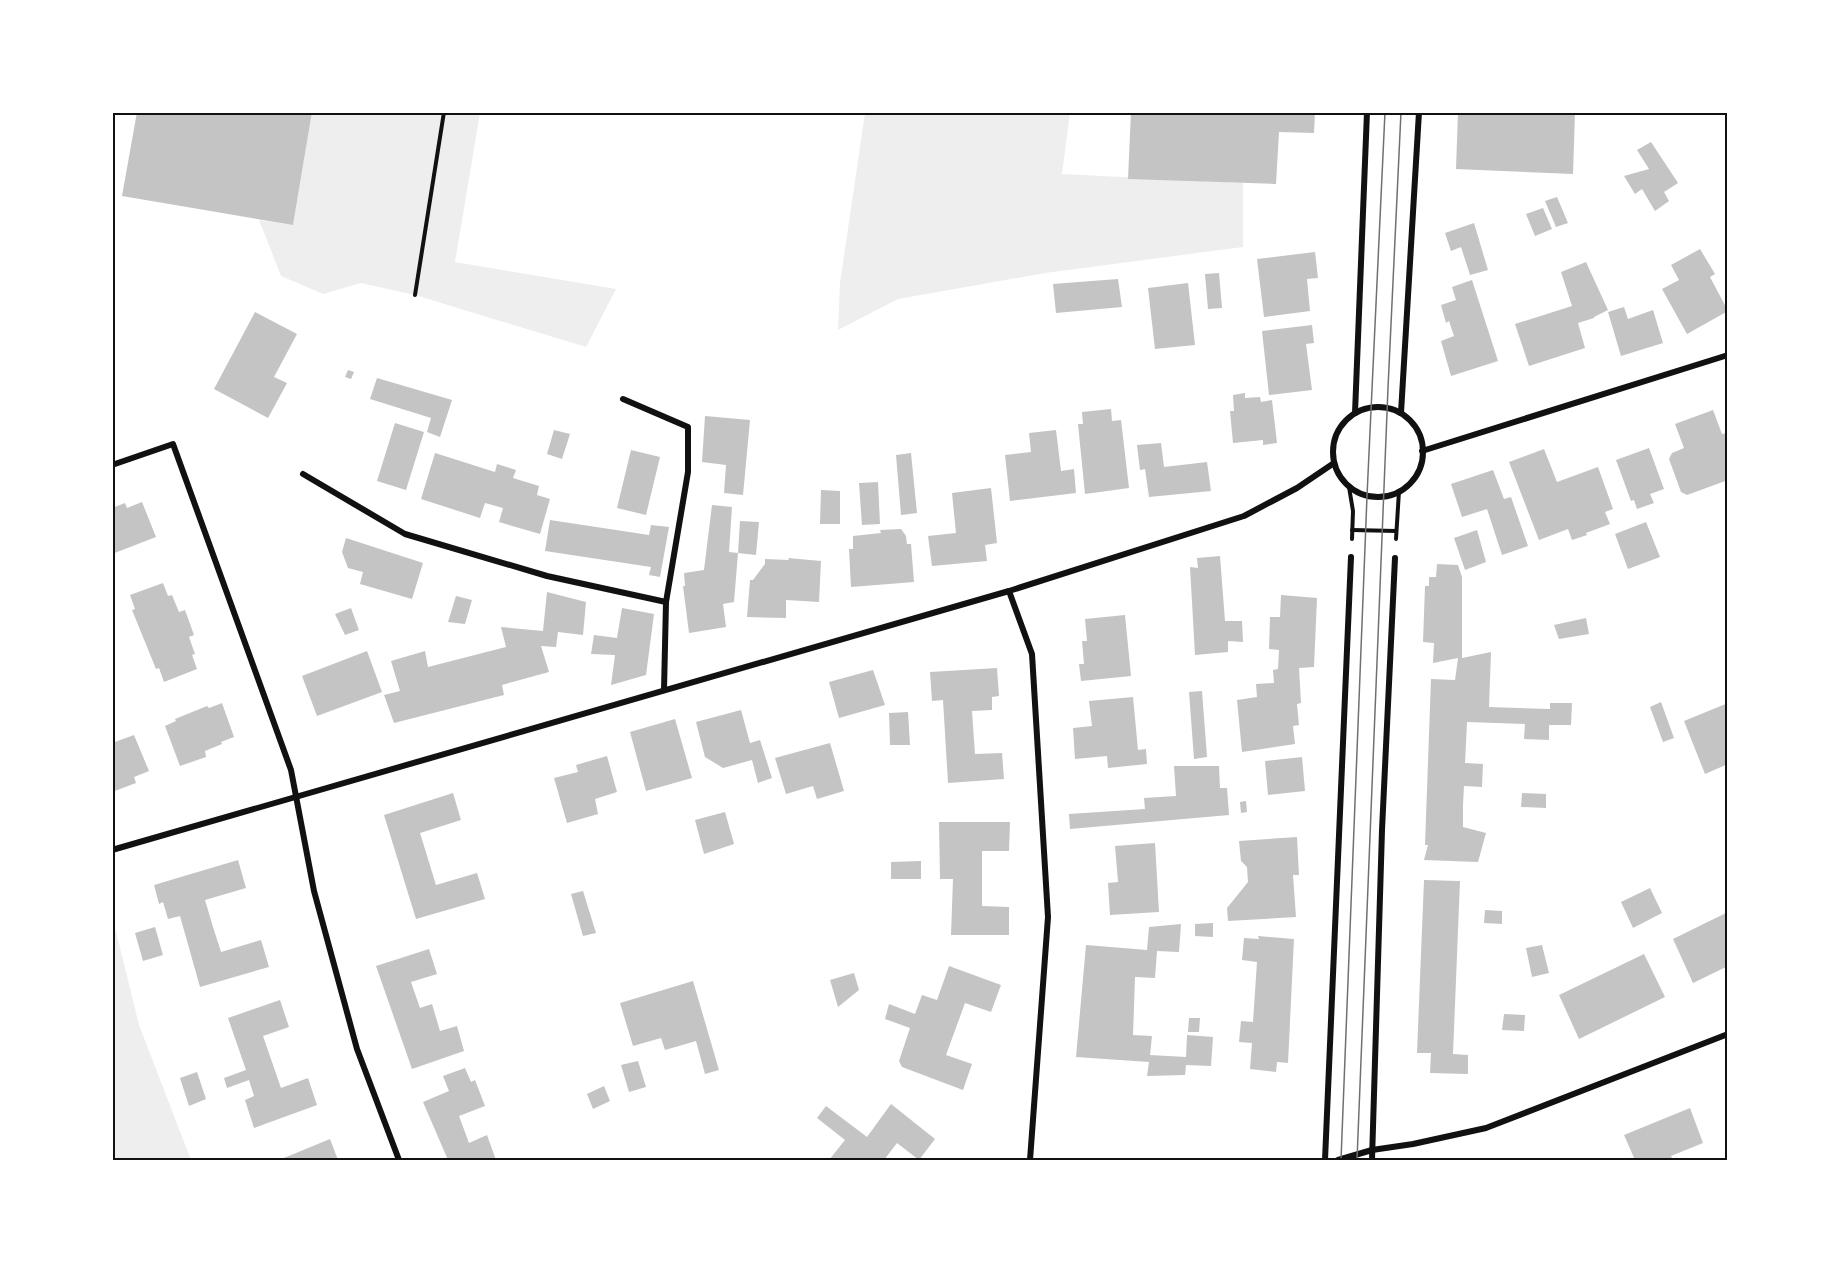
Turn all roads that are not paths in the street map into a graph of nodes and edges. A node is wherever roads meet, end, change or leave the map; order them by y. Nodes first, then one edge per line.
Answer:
1 (1367, 112) edge
2 (1419, 112) edge
3 (1728, 355) edge
4 (623, 399) dead end
5 (1355, 413) junction
6 (1401, 413) junction
7 (1422, 451) junction
8 (1334, 463) junction
9 (112, 465) edge
10 (303, 474) dead end
11 (1352, 557) road end
12 (1395, 558) road end
13 (1009, 591) junction
14 (666, 603) junction
15 (664, 690) junction
16 (297, 796) junction
17 (112, 850) edge
18 (1728, 1034) edge
19 (1372, 1150) junction
20 (399, 1161) edge
21 (1030, 1161) edge
22 (1325, 1161) edge
23 (1338, 1161) edge
24 (1372, 1161) edge

1 - 5 street
2 - 6 street
3 - 7 street
4 - 14 street
5 - 6 street
5 - 8 street
6 - 7 street
7 - 8 street
8 - 13 street
9 - 16 street
10 - 14 street
11 - 22 street
12 - 19 street
13 - 15 street
13 - 21 street
14 - 15 street
15 - 16 street
16 - 17 street
16 - 20 street
18 - 19 street
19 - 23 street
19 - 24 street

